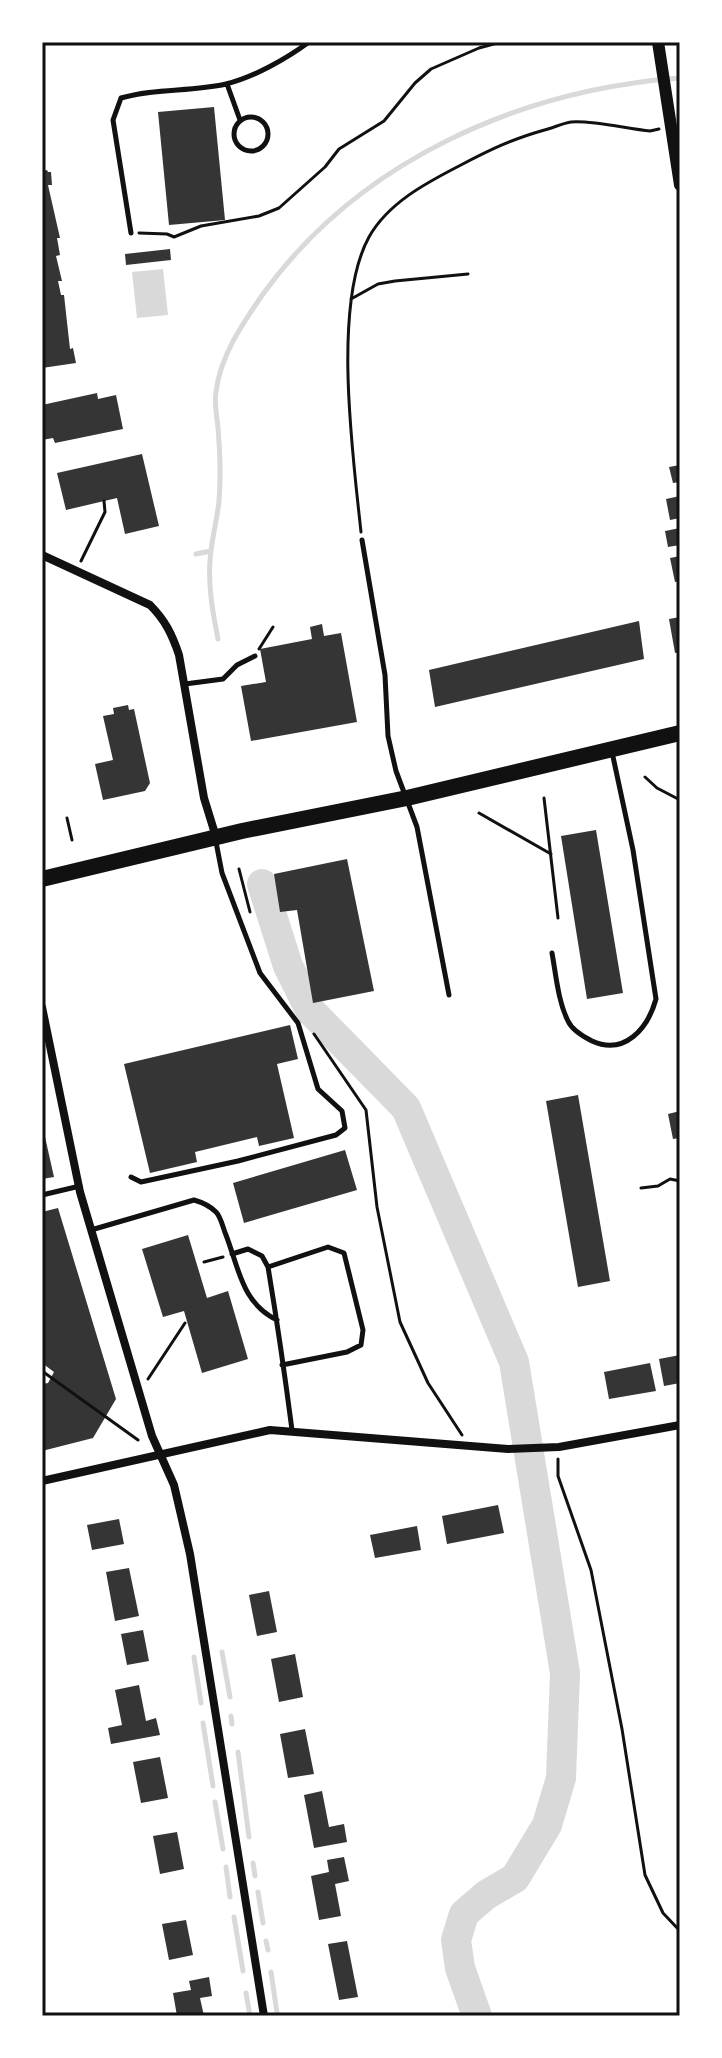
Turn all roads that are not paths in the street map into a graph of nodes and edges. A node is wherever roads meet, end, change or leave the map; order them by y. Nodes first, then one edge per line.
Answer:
1 (309, 42) edge
2 (659, 48) edge
3 (227, 84) junction
4 (240, 121) junction
5 (680, 185) edge
6 (131, 233) road end
7 (362, 540) road end
8 (42, 555) edge
9 (255, 656) road end
10 (185, 684) junction
11 (680, 733) edge
12 (612, 751) junction
13 (407, 798) junction
14 (216, 837) junction
15 (42, 879) edge
16 (552, 953) dead end
17 (449, 995) dead end
18 (42, 1007) edge
19 (131, 1177) dead end
20 (80, 1186) junction
21 (42, 1195) edge
22 (91, 1230) junction
23 (232, 1254) junction
24 (268, 1267) junction
25 (277, 1320) junction
26 (282, 1365) junction
27 (680, 1425) edge
28 (292, 1430) junction
29 (160, 1454) junction
30 (42, 1481) edge
31 (264, 2016) edge

1 - 3 lane
2 - 5 street
3 - 4 lane
3 - 6 lane
4 - 4 lane
7 - 13 lane
8 - 10 street
9 - 10 lane
10 - 14 street
11 - 12 main road
12 - 13 main road
12 - 16 lane
13 - 14 main road
13 - 17 lane
14 - 15 main road
14 - 19 lane
18 - 20 street
20 - 21 lane
20 - 22 street
22 - 23 lane
22 - 29 street
23 - 24 lane
23 - 25 lane
24 - 25 lane
24 - 26 lane
25 - 26 lane
26 - 28 lane
27 - 28 street
28 - 29 street
29 - 30 street
29 - 31 street

